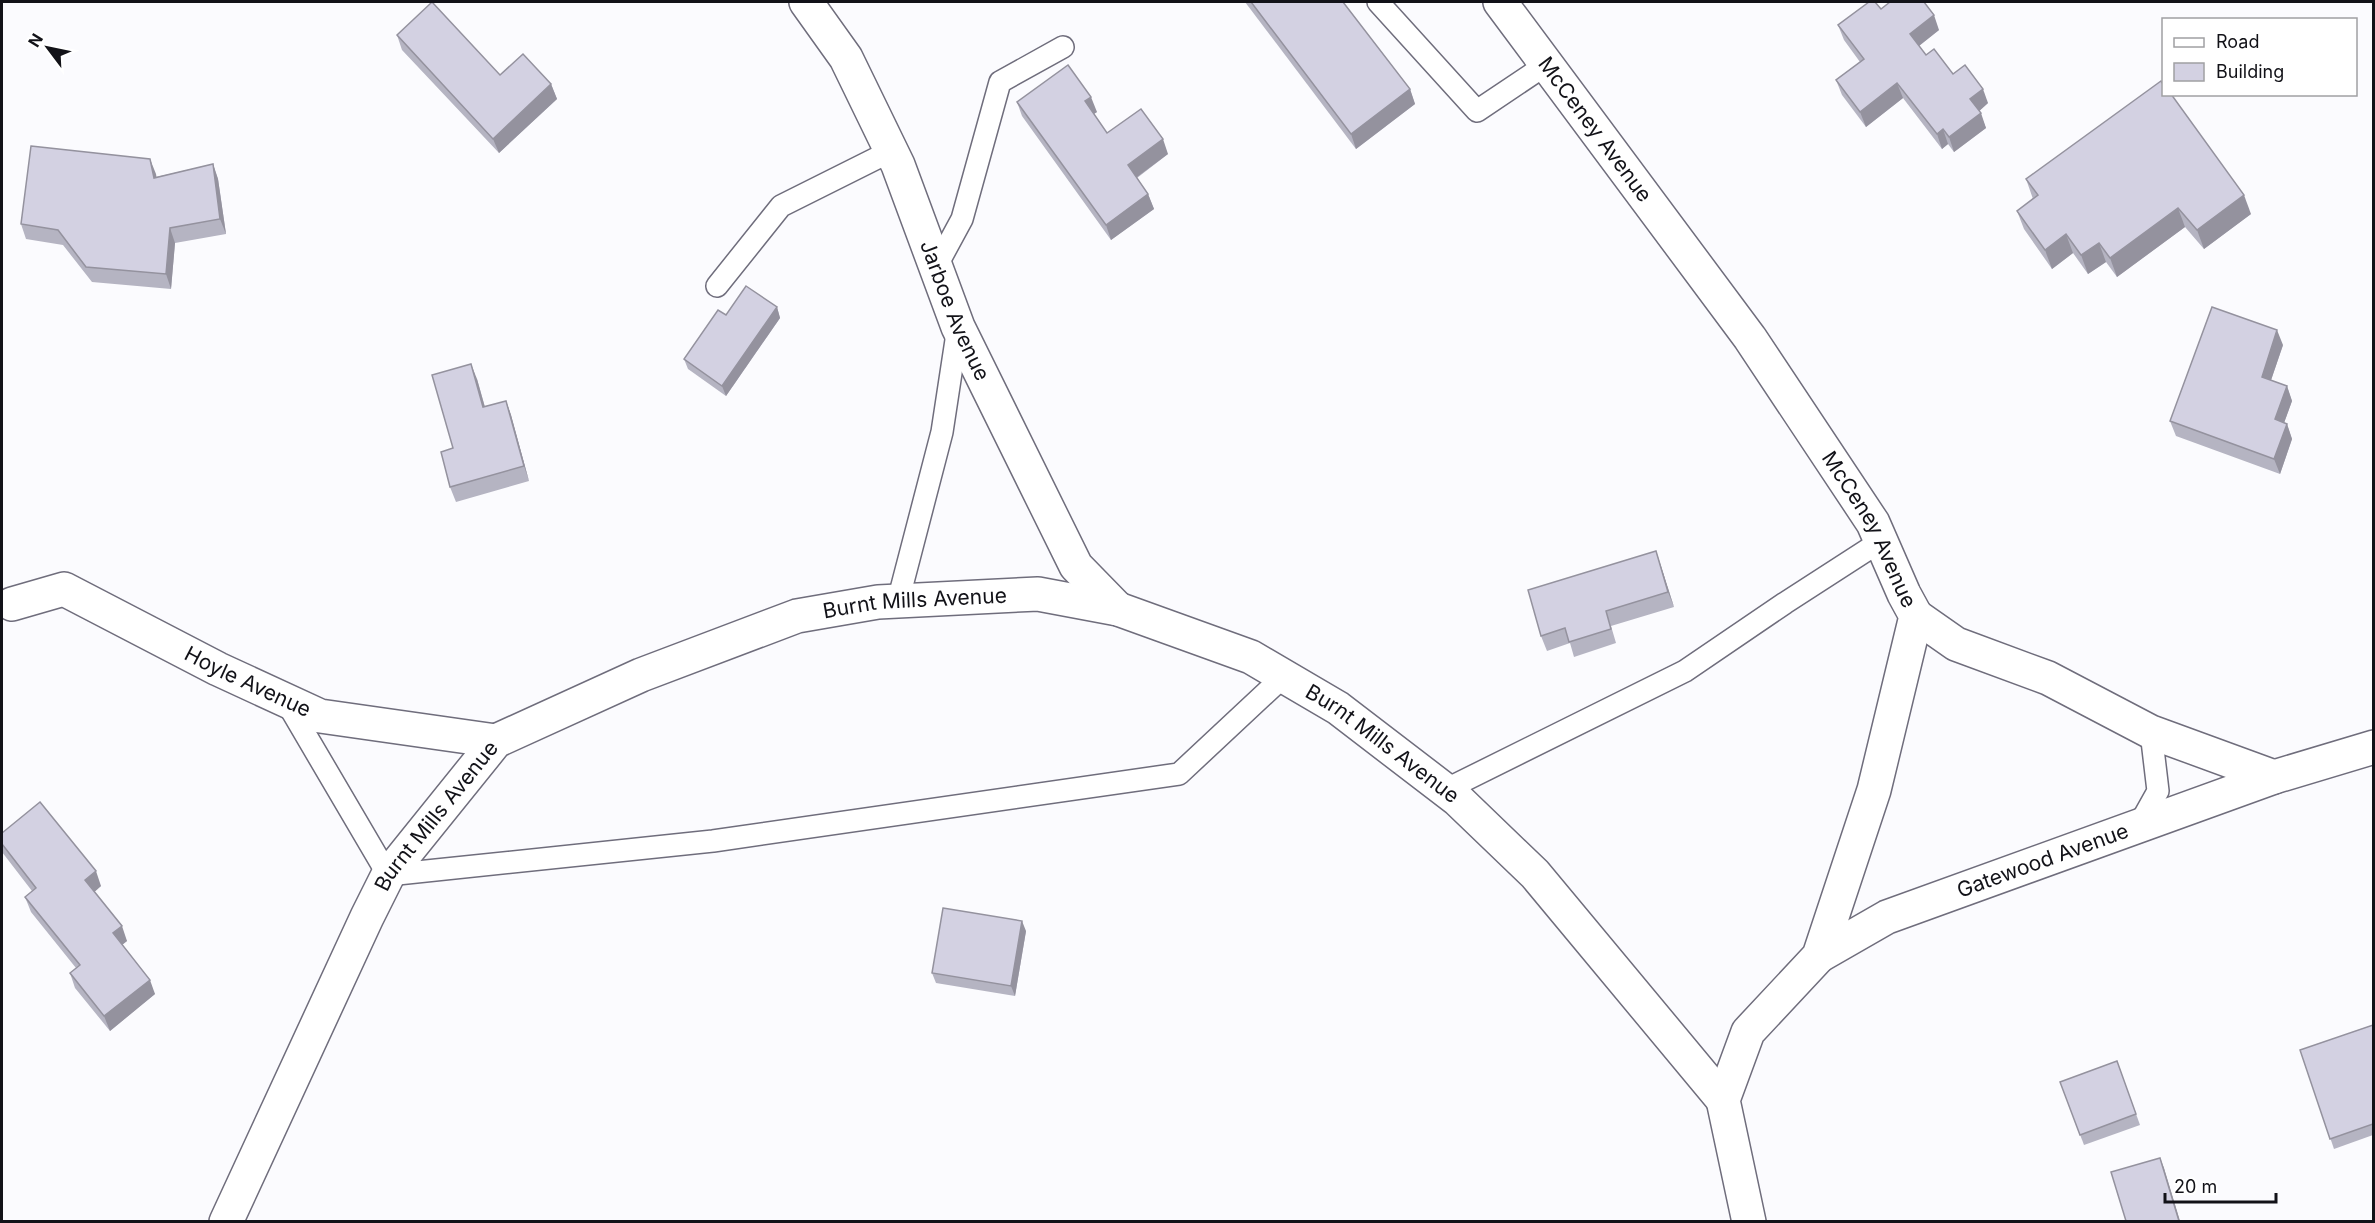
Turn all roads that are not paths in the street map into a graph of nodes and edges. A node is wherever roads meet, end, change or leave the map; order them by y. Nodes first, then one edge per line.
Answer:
1 (806, 2) edge
2 (1378, 2) edge
3 (1500, 2) edge
4 (1063, 47) dead end
5 (1546, 64) junction
6 (891, 151) junction
7 (936, 267) junction
8 (717, 286) dead end
9 (958, 327) junction
10 (1881, 541) junction
11 (898, 601) junction
12 (12, 604) dead end
13 (1118, 609) junction
14 (1916, 616) junction
15 (1284, 676) junction
16 (285, 700) junction
17 (2151, 732) junction
18 (496, 741) junction
19 (2373, 747) edge
20 (2274, 777) junction
21 (1444, 790) junction
22 (2139, 825) junction
23 (388, 875) junction
24 (1819, 956) junction
25 (1723, 1100) junction
26 (226, 1221) edge
27 (1749, 1221) edge

1 - 6 street, Jarboe Avenue
2 - 5 lane
3 - 5 street, McCeney Avenue
4 - 7 lane
5 - 10 street, McCeney Avenue
6 - 7 street, Jarboe Avenue
6 - 8 lane
7 - 9 street, Jarboe Avenue
9 - 11 lane
9 - 13 street, Jarboe Avenue
10 - 14 street, McCeney Avenue
10 - 21 lane
11 - 13 street, Burnt Mills Avenue
11 - 18 street, Burnt Mills Avenue
12 - 16 street, Hoyle Avenue
13 - 15 street, Burnt Mills Avenue
14 - 17 street
14 - 24 street, McCeney Avenue
15 - 21 street, Burnt Mills Avenue
15 - 23 lane
16 - 18 street, Hoyle Avenue
16 - 23 lane
17 - 20 street
17 - 22 lane
18 - 23 street, Burnt Mills Avenue
19 - 20 street, Gatewood Avenue
20 - 22 street, Gatewood Avenue
21 - 25 street, Burnt Mills Avenue
22 - 24 street, Gatewood Avenue
23 - 26 street, Burnt Mills Avenue
24 - 25 street, McCeney Avenue
25 - 27 street

